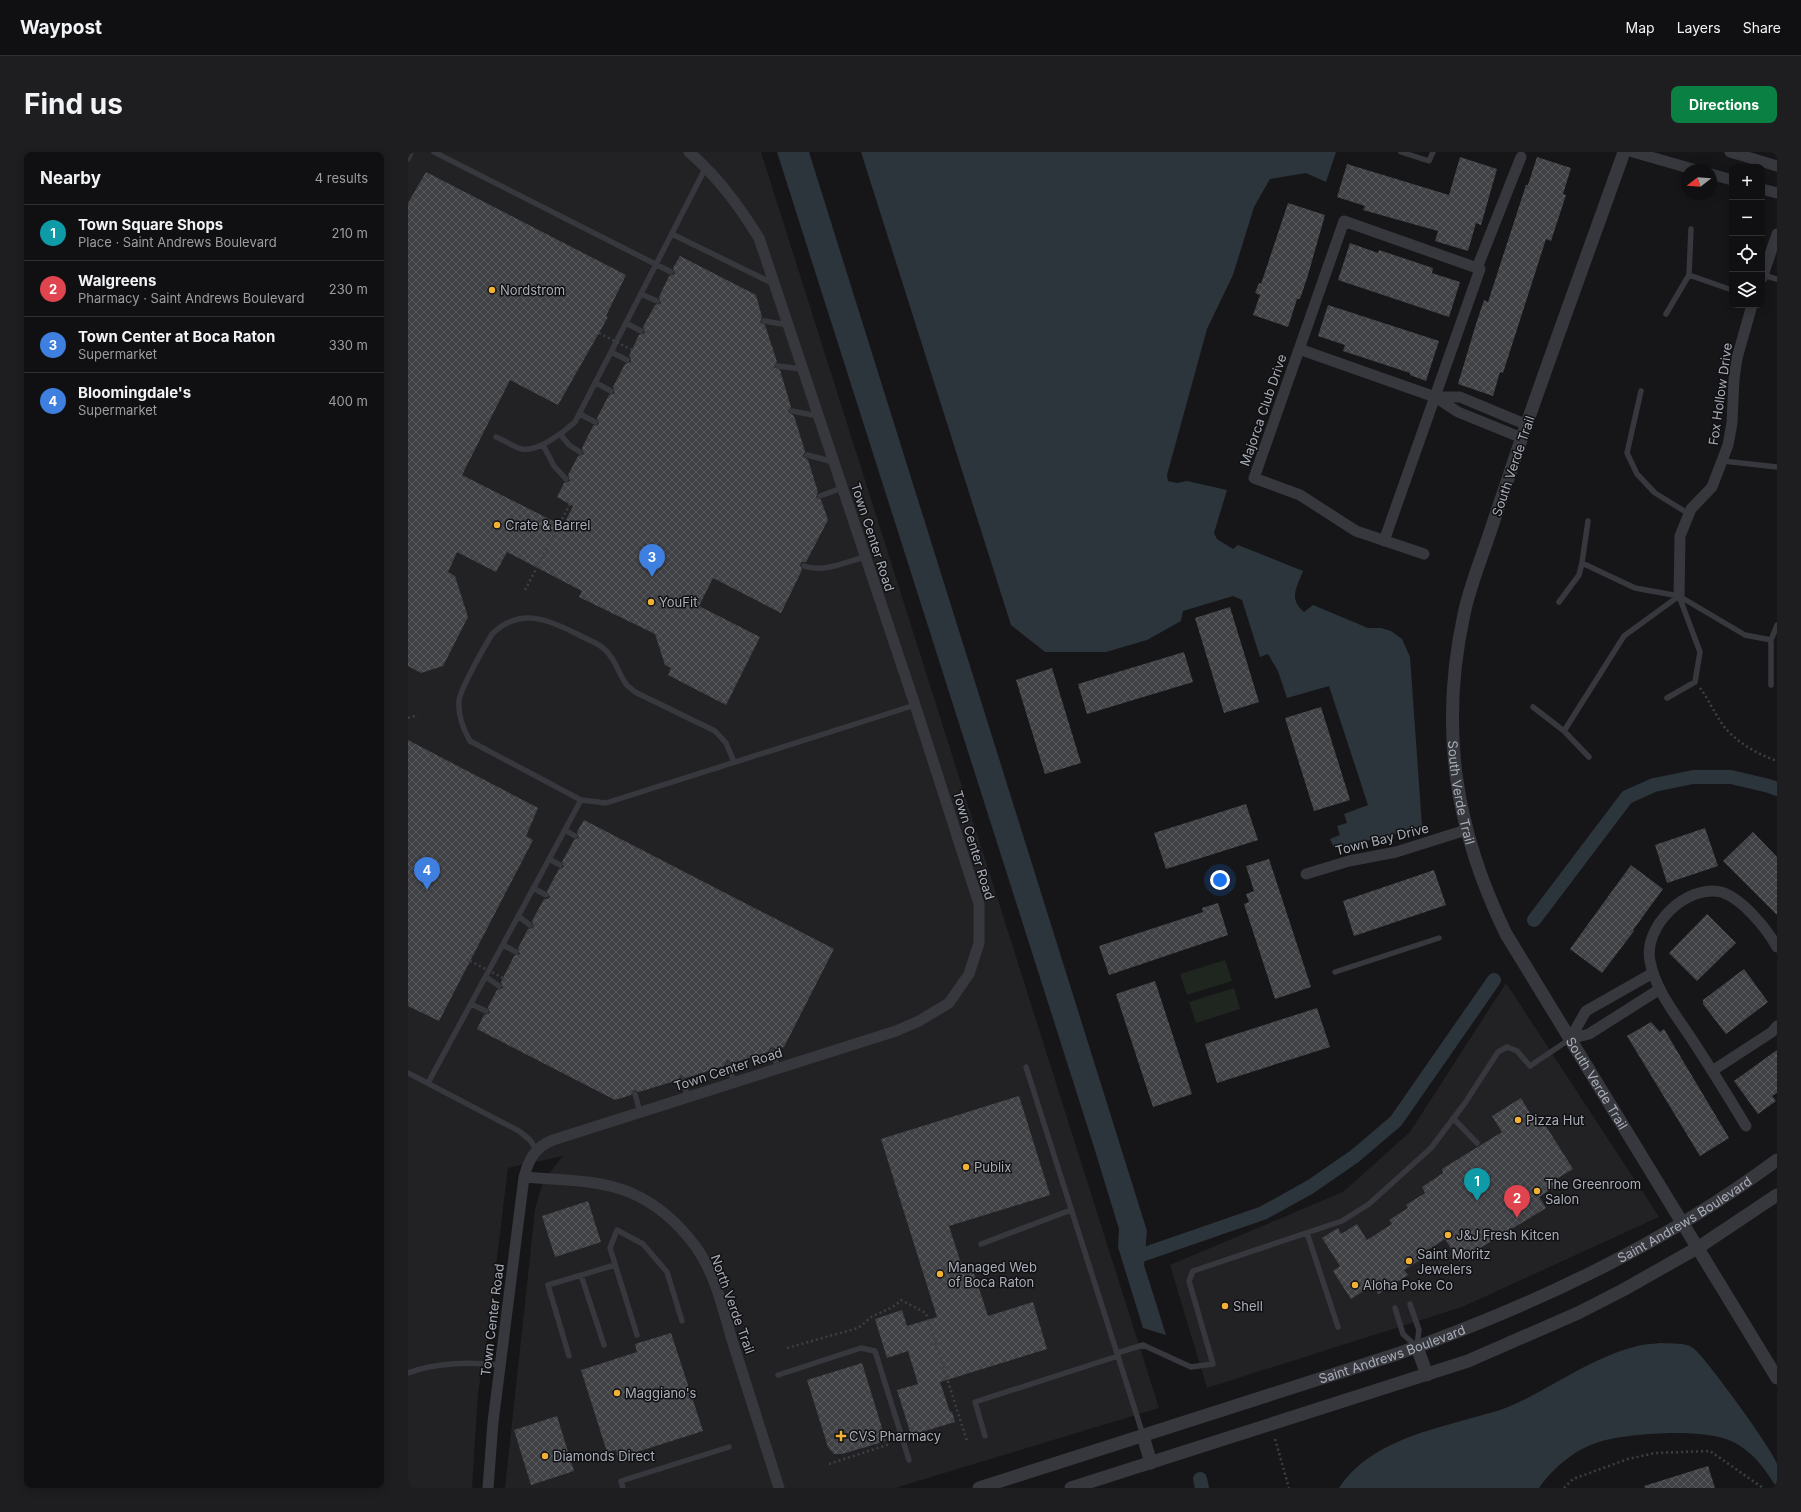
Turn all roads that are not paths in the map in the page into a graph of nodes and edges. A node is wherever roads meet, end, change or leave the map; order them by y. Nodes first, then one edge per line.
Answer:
1 (412, 152) edge
2 (434, 152) edge
3 (689, 152) edge
4 (1401, 152) edge
5 (1433, 152) edge
6 (1624, 152) edge
7 (1633, 152) edge
8 (1730, 152) edge
9 (1521, 157) dead end
10 (408, 159) edge
11 (1681, 166) edge
12 (1777, 166) edge
13 (706, 167) junction
14 (1717, 176) edge
15 (1729, 179) edge
16 (1765, 190) edge
17 (1777, 193) edge
18 (1691, 230) dead end
19 (672, 234) junction
20 (1777, 234) edge
21 (656, 266) junction
22 (1476, 268) junction
23 (671, 272) dead end
24 (1765, 272) edge
25 (1689, 275) junction
26 (1765, 277) edge
27 (1777, 280) edge
28 (775, 284) junction
29 (1729, 289) edge
30 (641, 294) junction
31 (656, 301) dead end
32 (1751, 308) edge
33 (1666, 314) dead end
34 (764, 321) dead end
35 (626, 323) junction
36 (788, 325) junction
37 (641, 331) dead end
38 (1299, 349) junction
39 (612, 352) junction
40 (627, 360) dead end
41 (778, 366) dead end
42 (802, 368) junction
43 (596, 383) junction
44 (611, 391) dead end
45 (1641, 391) dead end
46 (1435, 397) junction
47 (792, 411) dead end
48 (580, 414) junction
49 (818, 416) junction
50 (595, 422) dead end
51 (1527, 424) junction
52 (561, 434) junction
53 (496, 437) dead end
54 (1522, 438) junction
55 (543, 445) junction
56 (580, 452) dead end
57 (807, 455) dead end
58 (1723, 461) junction
59 (834, 462) junction
60 (1777, 467) edge
61 (566, 479) dead end
62 (842, 488) junction
63 (820, 496) dead end
64 (1689, 514) junction
65 (1588, 521) dead end
66 (1384, 541) junction
67 (1424, 554) dead end
68 (865, 557) junction
69 (1582, 563) junction
70 (804, 566) dead end
71 (1679, 596) junction
72 (1559, 602) dead end
73 (1777, 625) edge
74 (1771, 640) junction
75 (1771, 685) dead end
76 (1667, 698) dead end
77 (915, 705) junction
78 (1533, 707) dead end
79 (1564, 731) junction
80 (1588, 757) dead end
81 (734, 762) junction
82 (581, 800) junction
83 (565, 830) junction
84 (1466, 830) junction
85 (575, 836) dead end
86 (549, 859) junction
87 (560, 866) dead end
88 (1306, 874) dead end
89 (533, 888) junction
90 (546, 895) dead end
91 (518, 916) junction
92 (530, 925) dead end
93 (1439, 938) dead end
94 (503, 945) junction
95 (1777, 947) edge
96 (516, 952) dead end
97 (1336, 972) dead end
98 (1653, 973) junction
99 (486, 977) junction
100 (499, 986) dead end
101 (1660, 989) junction
102 (471, 1004) junction
103 (486, 1012) dead end
104 (1777, 1026) edge
105 (1570, 1039) junction
106 (772, 1050) dead end
107 (728, 1064) dead end
108 (1026, 1067) dead end
109 (778, 1068) junction
110 (1712, 1071) junction
111 (408, 1073) edge
112 (682, 1079) dead end
113 (734, 1082) junction
114 (428, 1083) junction
115 (635, 1094) dead end
116 (688, 1097) junction
117 (640, 1112) junction
118 (1453, 1118) junction
119 (1746, 1126) dead end
120 (1477, 1143) dead end
121 (536, 1150) junction
122 (1777, 1160) edge
123 (524, 1177) junction
124 (1777, 1195) edge
125 (1071, 1210) junction
126 (1684, 1222) junction
127 (1307, 1233) junction
128 (981, 1244) dead end
129 (1698, 1247) junction
130 (616, 1265) junction
131 (581, 1275) junction
132 (1410, 1304) dead end
133 (1395, 1308) dead end
134 (682, 1321) dead end
135 (1338, 1327) dead end
136 (637, 1335) dead end
137 (604, 1345) dead end
138 (1417, 1347) junction
139 (1117, 1354) junction
140 (569, 1356) dead end
141 (501, 1365) junction
142 (408, 1373) edge
143 (778, 1374) dead end
144 (1427, 1375) junction
145 (1777, 1378) edge
146 (984, 1436) dead end
147 (1143, 1436) junction
148 (729, 1447) dead end
149 (909, 1460) dead end
150 (1151, 1463) junction
151 (488, 1488) edge
152 (623, 1488) edge
153 (779, 1488) edge
154 (979, 1488) edge
155 (1071, 1488) edge

1 - 10 lane
2 - 21 lane
3 - 13 street, Town Center Road
4 - 5 lane
6 - 51 street, South Verde Trail
7 - 11 street
8 - 12 street
9 - 22 street
13 - 19 lane
13 - 28 street, Town Center Road
14 - 15 street
16 - 17 street
18 - 25 lane
19 - 21 lane
19 - 28 lane
20 - 24 street
21 - 23 lane
21 - 30 lane
22 - 38 street, Majorca Club Drive
22 - 46 street
25 - 29 lane
25 - 33 lane
26 - 27 lane
28 - 36 street, Town Center Road
30 - 31 lane
30 - 35 lane
32 - 58 street, Fox Hollow Drive
34 - 36 lane
35 - 37 lane
35 - 39 lane
36 - 42 street, Town Center Road
38 - 46 street, Majorca Club Drive
38 - 66 street, Majorca Club Drive
39 - 40 lane
39 - 43 lane
41 - 42 lane
42 - 49 street, Town Center Road
43 - 44 lane
43 - 48 lane
45 - 64 lane
46 - 51 street, Majorca Club Drive
46 - 54 street, Majorca Club Drive
46 - 66 street
47 - 49 lane
48 - 50 lane
48 - 52 lane
49 - 59 street, Town Center Road
51 - 54 street, South Verde Trail
52 - 55 lane
52 - 56 lane
53 - 55 lane
54 - 84 street, South Verde Trail
55 - 61 lane
57 - 59 lane
58 - 60 lane
58 - 64 street, Fox Hollow Drive
59 - 62 street, Town Center Road
62 - 63 lane
62 - 68 street, Town Center Road
64 - 71 street, Fox Hollow Drive
65 - 69 lane
66 - 67 street, Majorca Club Drive
68 - 70 lane
68 - 77 street, Town Center Road
69 - 71 lane
69 - 72 lane
71 - 74 lane
71 - 76 lane
71 - 79 lane
73 - 74 lane
74 - 75 lane
77 - 81 lane
77 - 109 street, Town Center Road
78 - 79 lane
79 - 80 lane
81 - 82 lane
81 - 82 lane
82 - 83 lane
83 - 85 lane
83 - 86 lane
84 - 88 street, Town Bay Drive
84 - 105 street, South Verde Trail
86 - 87 lane
86 - 89 lane
89 - 90 lane
89 - 91 lane
91 - 92 lane
91 - 94 lane
93 - 97 lane
94 - 96 lane
94 - 99 lane
95 - 98 street
98 - 101 street
98 - 105 street
99 - 100 lane
99 - 102 lane
101 - 105 street
101 - 110 street
102 - 103 lane
102 - 114 lane
104 - 110 street
105 - 118 lane
105 - 126 street, South Verde Trail
106 - 109 lane
107 - 113 lane
108 - 125 lane
109 - 113 street, Town Center Road
110 - 119 street
111 - 114 lane
112 - 116 lane
113 - 116 street, Town Center Road
114 - 121 lane
115 - 117 lane
116 - 117 street, Town Center Road
117 - 121 street, Town Center Road
118 - 120 lane
118 - 127 lane
121 - 123 street, Town Center Road
122 - 126 street, Saint Andrews Boulevard
123 - 141 street, Town Center Road
123 - 153 street, North Verde Trail
124 - 129 street
125 - 128 lane
125 - 139 lane
126 - 129 street, South Verde Trail
126 - 138 street, Saint Andrews Boulevard
127 - 135 lane
127 - 139 lane
129 - 144 street
129 - 145 street, South Verde Trail
130 - 131 lane
130 - 134 lane
130 - 136 lane
131 - 137 lane
131 - 140 lane
132 - 138 lane
133 - 138 lane
138 - 144 street
138 - 147 street, Saint Andrews Boulevard
139 - 146 lane
139 - 147 lane
141 - 142 lane
141 - 151 street, Town Center Road
143 - 149 lane
144 - 150 street
147 - 150 street
147 - 154 street, Saint Andrews Boulevard
148 - 152 lane
150 - 155 street

